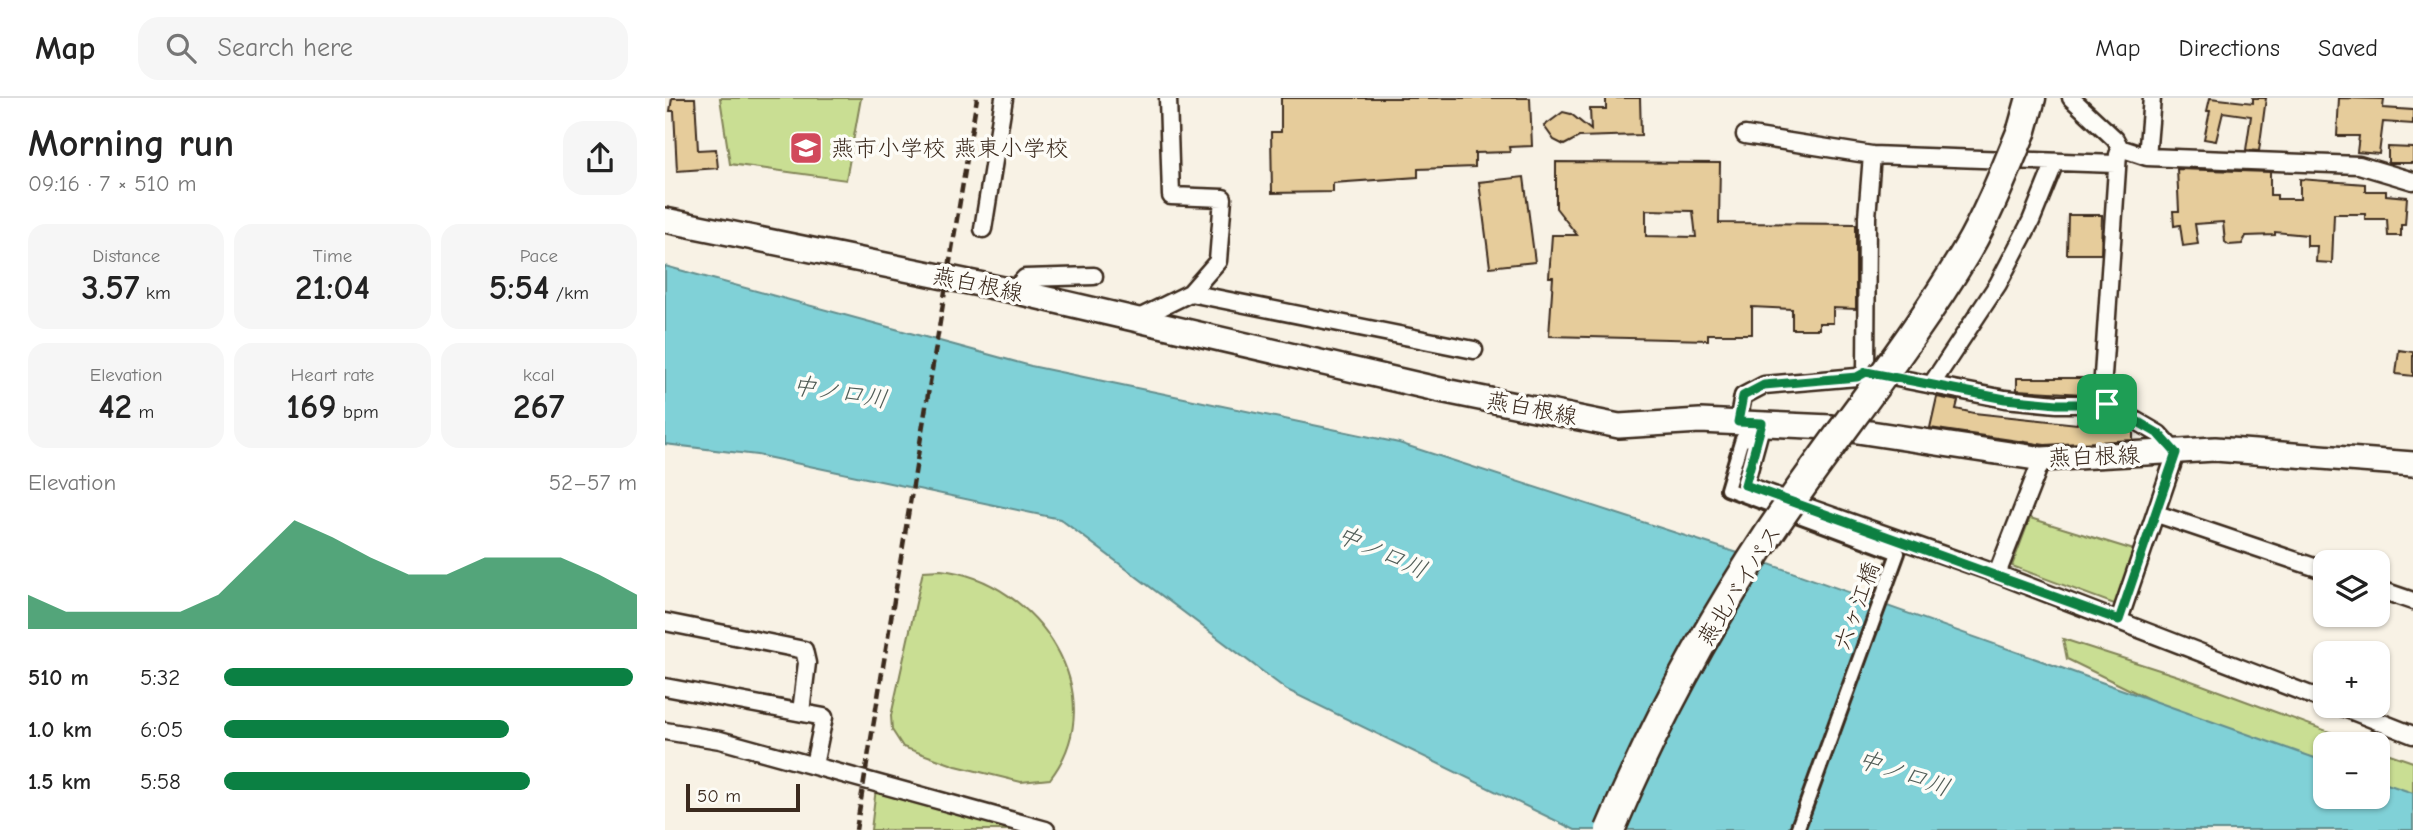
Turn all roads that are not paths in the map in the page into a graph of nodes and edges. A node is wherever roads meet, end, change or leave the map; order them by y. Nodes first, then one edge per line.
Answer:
1 (1005, 98) edge
2 (1168, 98) edge
3 (2031, 98) edge
4 (2152, 98) edge
5 (2078, 101) edge
6 (1745, 135) dead end
7 (1872, 155) junction
8 (2117, 156) junction
9 (2147, 157) junction
10 (2055, 162) junction
11 (2413, 181) edge
12 (665, 220) edge
13 (983, 229) dead end
14 (1094, 276) dead end
15 (1013, 291) junction
16 (1190, 293) junction
17 (1133, 321) junction
18 (1474, 351) dead end
19 (1866, 372) junction
20 (1931, 385) junction
21 (2107, 404) junction
22 (1738, 422) junction
23 (1760, 432) junction
24 (2176, 453) junction
25 (2042, 459) junction
26 (2413, 464) edge
27 (2157, 514) junction
28 (2313, 567) edge
29 (1997, 574) junction
30 (2390, 593) edge
31 (2413, 601) edge
32 (2119, 620) junction
33 (665, 622) edge
34 (665, 687) edge
35 (2313, 696) edge
36 (801, 712) junction
37 (2370, 718) edge
38 (665, 731) edge
39 (2413, 735) edge
40 (814, 765) junction
41 (1022, 827) edge
42 (1046, 830) edge
43 (1611, 830) edge
44 (1797, 830) edge

1 - 13 street
2 - 16 street
3 - 43 highway, 燕北バイパス, bridge
4 - 9 street
5 - 8 street
6 - 7 street
7 - 10 street
7 - 19 street
8 - 9 street
8 - 10 street
8 - 21 street
9 - 11 street
10 - 20 street
12 - 15 main road, 燕白根線
14 - 15 street
15 - 17 main road, 燕白根線
16 - 17 street
16 - 18 street
17 - 22 main road, 燕白根線
19 - 20 street
19 - 22 street
20 - 21 street
21 - 24 street
22 - 23 main road, 燕白根線
23 - 25 main road, 燕白根線
23 - 29 street
23 - 44 street, 六ヶ江橋
24 - 25 main road, 燕白根線
24 - 26 main road, 燕白根線
24 - 27 street
25 - 29 street
27 - 28 street
27 - 32 street
29 - 32 street
30 - 31 street
32 - 35 street
33 - 36 street
34 - 36 street
36 - 40 street
37 - 39 street
38 - 40 street
40 - 41 street
41 - 42 street

